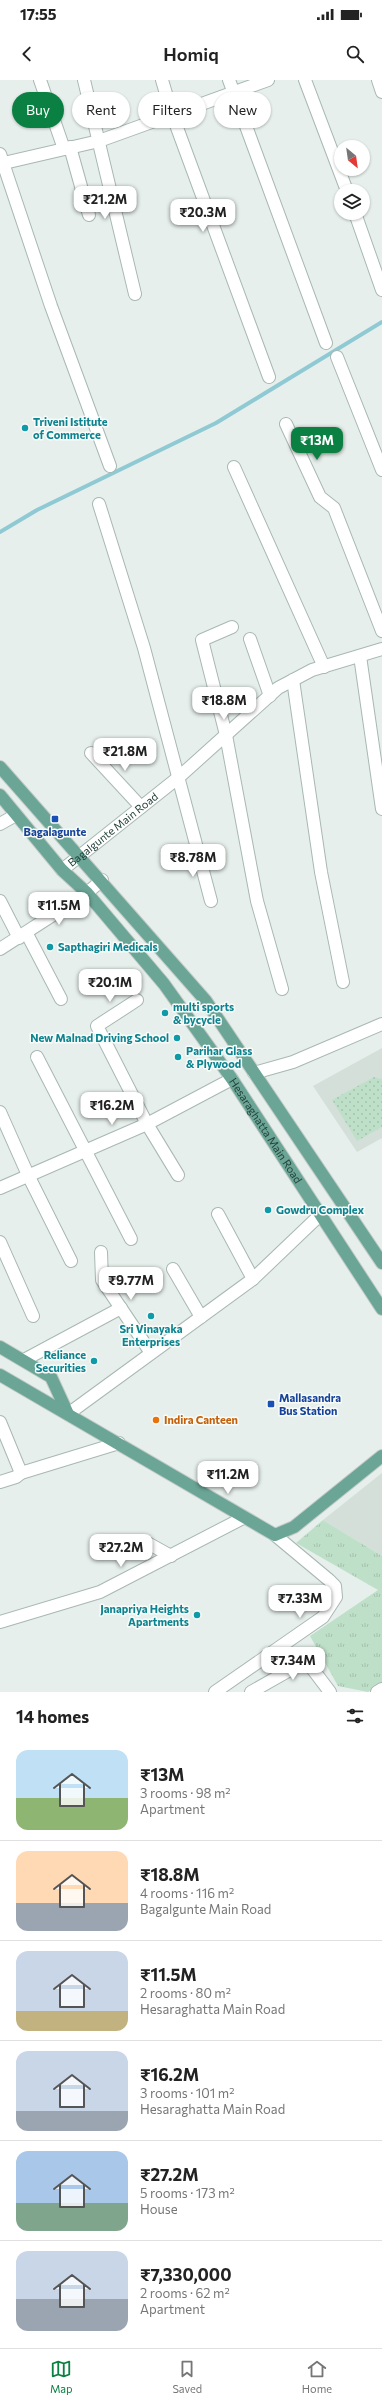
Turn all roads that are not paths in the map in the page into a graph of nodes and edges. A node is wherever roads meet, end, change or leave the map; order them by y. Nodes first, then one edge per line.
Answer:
1 (40, 80) edge
2 (84, 80) edge
3 (162, 80) edge
4 (229, 80) edge
5 (268, 80) edge
6 (305, 80) edge
7 (378, 80) edge
8 (166, 92) edge
9 (232, 92) edge
10 (235, 92) edge
11 (382, 92) edge
12 (138, 127) edge
13 (177, 128) edge
14 (245, 128) edge
15 (99, 141) junction
16 (67, 148) junction
17 (1, 161) edge
18 (344, 184) edge
19 (89, 215) dead end
20 (357, 220) edge
21 (382, 290) edge
22 (135, 294) dead end
23 (326, 343) dead end
24 (337, 357) dead end
25 (269, 377) dead end
26 (286, 424) dead end
27 (110, 466) dead end
28 (234, 467) dead end
29 (382, 470) edge
30 (99, 504) dead end
31 (232, 627) dead end
32 (382, 631) edge
33 (250, 639) dead end
34 (382, 649) edge
35 (360, 656) junction
36 (324, 666) junction
37 (293, 680) junction
38 (270, 696) junction
39 (226, 735) junction
40 (91, 752) dead end
41 (0, 767) edge
42 (179, 777) junction
43 (0, 795) edge
44 (141, 807) junction
45 (382, 809) edge
46 (16, 815) junction
47 (0, 824) edge
48 (80, 856) junction
49 (62, 870) junction
50 (102, 880) junction
51 (88, 893) junction
52 (0, 901) edge
53 (211, 901) dead end
54 (23, 936) junction
55 (0, 949) edge
56 (343, 982) dead end
57 (282, 989) dead end
58 (61, 999) dead end
59 (137, 1000) dead end
60 (382, 1024) edge
61 (37, 1057) dead end
62 (254, 1073) junction
63 (232, 1079) junction
64 (0, 1112) edge
65 (147, 1124) junction
66 (86, 1151) junction
67 (28, 1175) junction
68 (178, 1175) dead end
69 (0, 1188) edge
70 (218, 1214) dead end
71 (320, 1215) junction
72 (131, 1239) dead end
73 (0, 1242) edge
74 (101, 1252) dead end
75 (71, 1261) dead end
76 (382, 1263) edge
77 (173, 1269) dead end
78 (253, 1279) junction
79 (121, 1308) junction
80 (382, 1309) edge
81 (33, 1316) dead end
82 (201, 1317) junction
83 (0, 1347) edge
84 (151, 1354) junction
85 (24, 1360) junction
86 (0, 1375) edge
87 (68, 1414) junction
88 (0, 1422) edge
89 (119, 1443) junction
90 (382, 1456) edge
91 (21, 1473) junction
92 (0, 1482) edge
93 (244, 1518) junction
94 (275, 1535) junction
95 (144, 1541) dead end
96 (171, 1556) junction
97 (0, 1622) edge
98 (382, 1689) edge
99 (215, 1692) edge
100 (251, 1692) edge
101 (330, 1692) edge
102 (377, 1692) edge

1 - 16 street
2 - 15 street
3 - 8 street
4 - 9 street
5 - 10 street
6 - 18 street
7 - 11 street
12 - 15 street
13 - 25 street
14 - 23 street
15 - 16 street
15 - 22 street
16 - 17 street
16 - 19 street
17 - 27 street
20 - 21 street
24 - 29 street
26 - 32 street
28 - 36 street
30 - 42 street
31 - 39 street
33 - 38 street
34 - 35 street, Bagalgunte Main Road
35 - 36 street, Bagalgunte Main Road
35 - 45 street
36 - 37 street, Bagalgunte Main Road
37 - 38 street, Bagalgunte Main Road
37 - 56 street
38 - 39 street, Bagalgunte Main Road
39 - 42 street, Bagalgunte Main Road
39 - 57 street
40 - 44 street
41 - 48 main road
42 - 44 street, Bagalgunte Main Road
42 - 53 street
43 - 46 main road, Hesaraghatta Main Road
44 - 48 street, Bagalgunte Main Road
46 - 47 street
46 - 49 main road, Hesaraghatta Main Road
48 - 49 street, Bagalgunte Main Road
48 - 50 main road
49 - 51 main road, Hesaraghatta Main Road
50 - 51 street
50 - 62 main road
51 - 54 street
51 - 63 main road, Hesaraghatta Main Road
52 - 54 street
54 - 55 street
54 - 58 street
59 - 65 street
60 - 62 street
61 - 66 street
62 - 76 main road
63 - 65 street
63 - 71 main road, Hesaraghatta Main Road
64 - 67 street
65 - 66 street
65 - 68 street
66 - 67 street
66 - 72 street
67 - 69 street
67 - 75 street
70 - 78 street
71 - 78 street
71 - 80 main road, Hesaraghatta Main Road
73 - 81 street
74 - 79 street
77 - 82 street
78 - 82 street
79 - 84 street
79 - 85 street
82 - 84 street
83 - 85 main road
84 - 87 street
85 - 87 main road
86 - 87 main road
87 - 89 main road
88 - 91 street
89 - 91 street
89 - 93 main road
90 - 94 main road
91 - 92 street
93 - 94 main road
93 - 96 street
94 - 99 street
95 - 96 street
96 - 97 street
98 - 102 street
100 - 101 street

